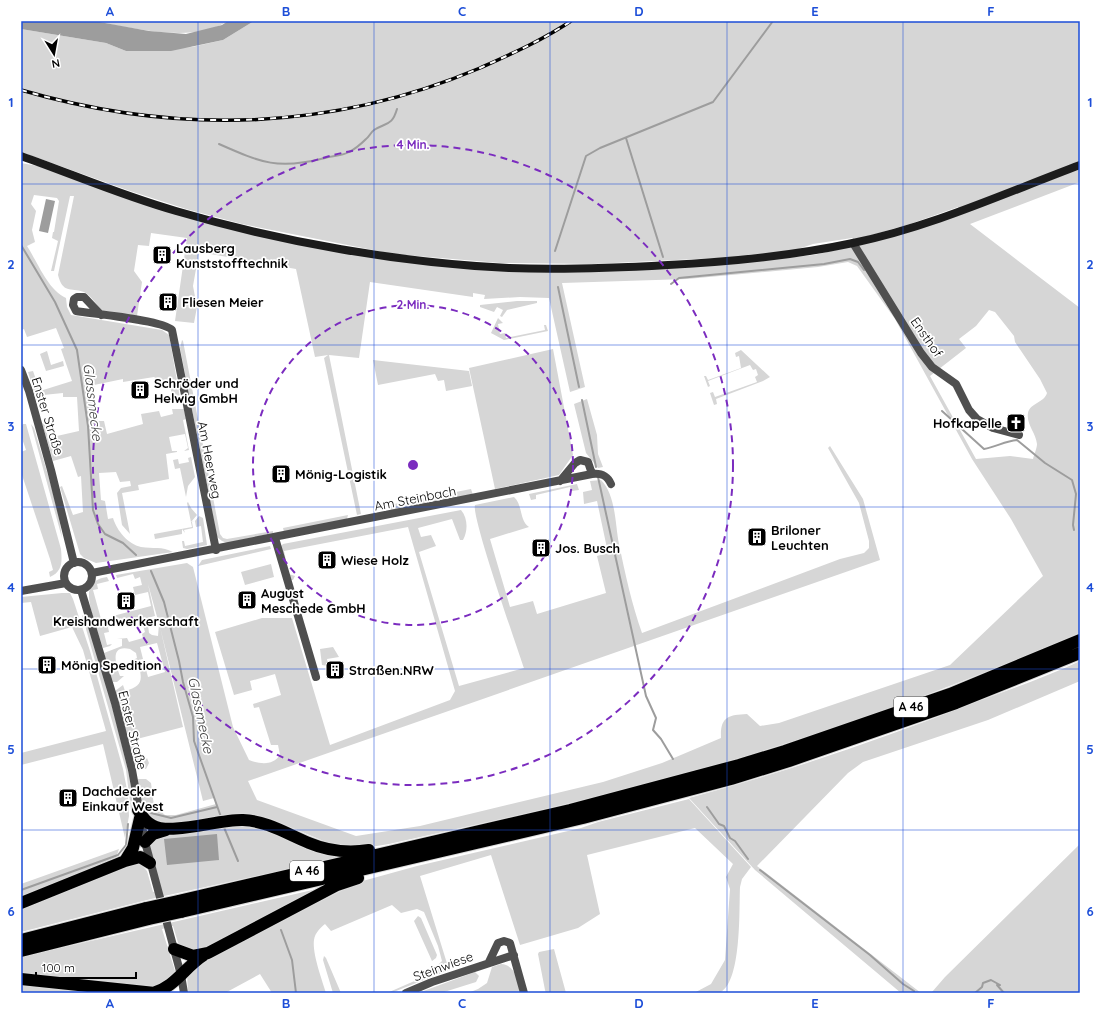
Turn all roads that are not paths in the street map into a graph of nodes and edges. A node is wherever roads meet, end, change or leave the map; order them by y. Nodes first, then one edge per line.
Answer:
1 (21, 156) edge
2 (1080, 165) edge
3 (853, 243) junction
4 (101, 315) dead end
5 (21, 370) edge
6 (1019, 435) dead end
7 (592, 474) junction
8 (559, 481) junction
9 (611, 484) dead end
10 (275, 538) junction
11 (216, 550) junction
12 (74, 563) junction
13 (92, 573) junction
14 (66, 583) junction
15 (81, 590) junction
16 (21, 591) edge
17 (1080, 640) edge
18 (1080, 653) edge
19 (316, 677) dead end
20 (735, 772) junction
21 (139, 814) junction
22 (166, 830) junction
23 (145, 842) junction
24 (436, 847) junction
25 (125, 861) junction
26 (150, 862) junction
27 (21, 903) edge
28 (147, 914) junction
29 (21, 940) edge
30 (174, 949) junction
31 (21, 951) edge
32 (208, 953) junction
33 (514, 955) junction
34 (489, 962) junction
35 (181, 975) junction
36 (21, 979) edge
37 (154, 993) edge
38 (184, 993) edge
39 (406, 993) edge
40 (524, 993) edge

1 - 3 main road
2 - 3 main road
3 - 6 street, Ensthof
4 - 11 street, Am Heerweg
5 - 12 street, Enster Straße
7 - 8 street, Am Steinbach
7 - 8 street
7 - 9 street
8 - 10 street, Am Steinbach
10 - 11 street, Am Steinbach
10 - 19 street
11 - 13 street, Am Steinbach
12 - 13 street
12 - 14 street
13 - 15 street
14 - 15 street
14 - 16 street
15 - 21 street, Enster Straße
17 - 20 highway, A 46
18 - 20 highway, A 46
20 - 24 highway, A 46
21 - 22 highway
21 - 23 street, Enster Straße
21 - 25 highway
22 - 23 highway
22 - 24 highway
23 - 26 street, Enster Straße
24 - 28 highway, A 46, bridge
24 - 32 highway
25 - 26 highway
25 - 27 highway
26 - 30 street, Enster Straße
28 - 29 highway, A 46
28 - 31 highway, A 46
30 - 32 highway
30 - 35 street, Enster Straße
32 - 35 highway
33 - 34 street, Steinwiese
33 - 34 street, Steinwiese
33 - 40 street, Steinwiese
34 - 39 street, Steinwiese
35 - 37 highway
35 - 38 street, Enster Straße
36 - 37 highway

